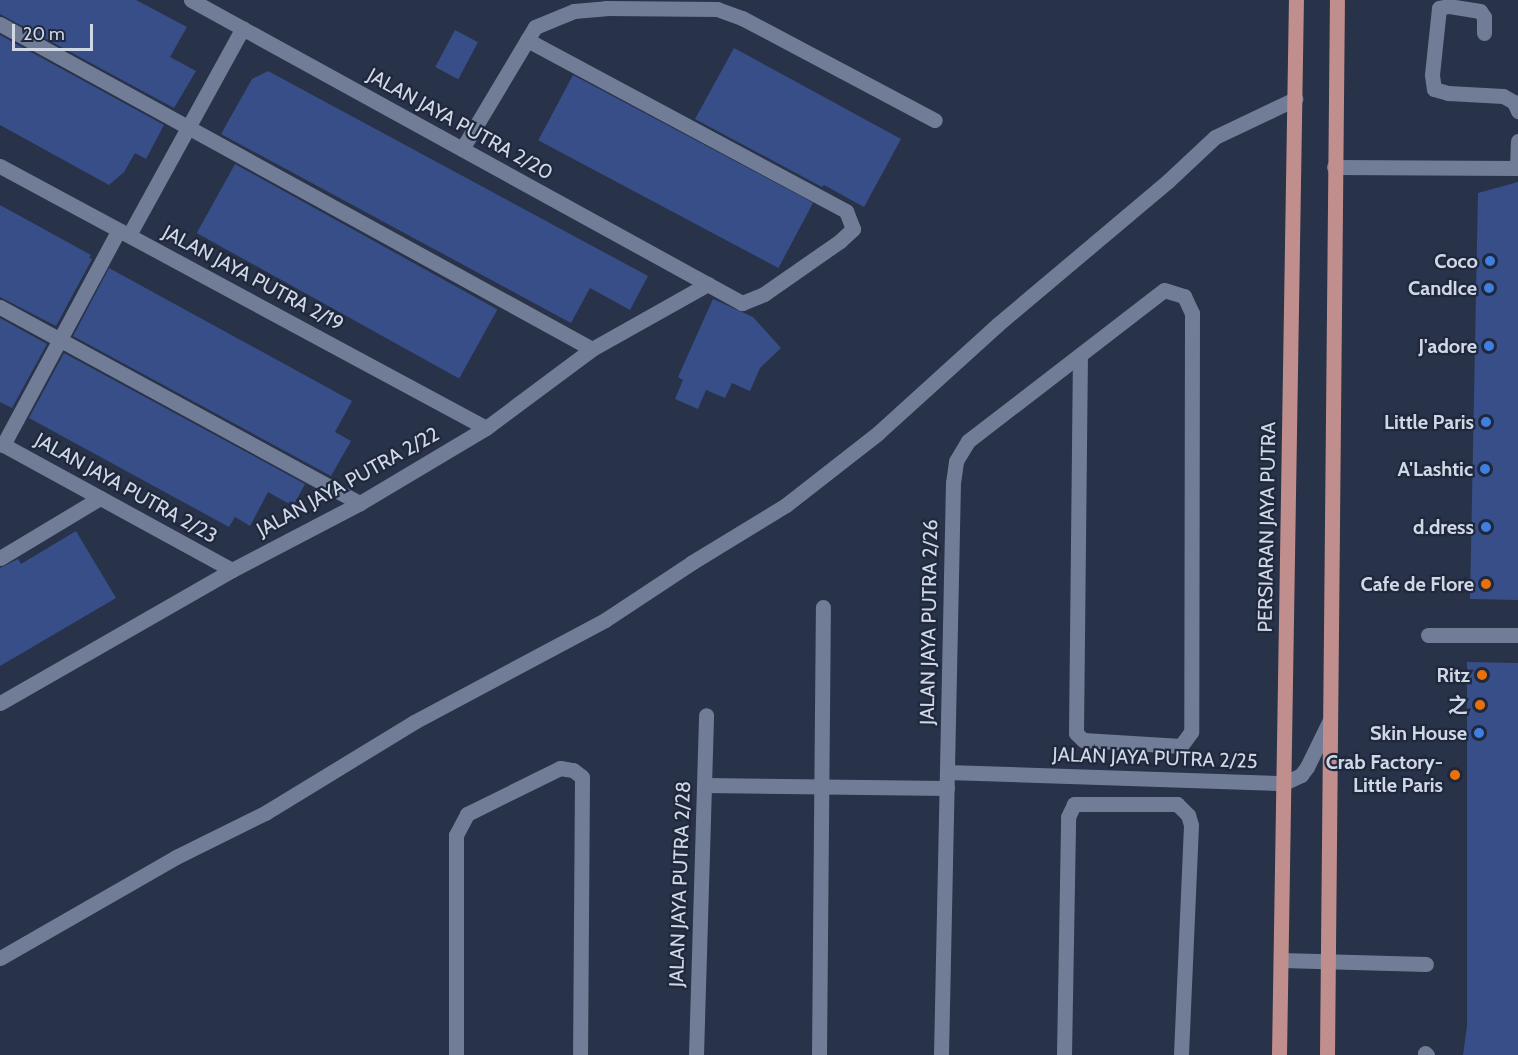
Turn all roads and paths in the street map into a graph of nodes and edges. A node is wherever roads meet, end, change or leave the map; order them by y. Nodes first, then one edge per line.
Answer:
1 (191, 0) edge
2 (1292, 3) edge
3 (1336, 4) edge
4 (0, 24) edge
5 (243, 28) junction
6 (1484, 33) dead end
7 (527, 40) junction
8 (1295, 99) junction
9 (1518, 111) edge
10 (935, 120) dead end
11 (188, 127) junction
12 (1518, 141) edge
13 (462, 149) junction
14 (0, 166) edge
15 (1334, 167) junction
16 (1517, 168) edge
17 (124, 233) junction
18 (708, 284) junction
19 (0, 307) edge
20 (60, 340) junction
21 (592, 349) junction
22 (1080, 356) junction
23 (486, 428) junction
24 (2, 444) edge
25 (99, 498) junction
26 (360, 503) junction
27 (0, 558) edge
28 (232, 570) junction
29 (823, 607) dead end
30 (1428, 635) dead end
31 (1518, 635) edge
32 (0, 703) edge
33 (706, 715) dead end
34 (1329, 722) junction
35 (947, 772) junction
36 (1284, 783) junction
37 (704, 785) junction
38 (823, 786) junction
39 (947, 788) junction
40 (0, 958) edge
41 (1281, 960) junction
42 (1328, 961) junction
43 (1426, 964) dead end
44 (456, 1055) edge
45 (580, 1055) edge
46 (696, 1055) edge
47 (819, 1055) edge
48 (941, 1055) edge
49 (1064, 1055) edge
50 (1181, 1055) edge
51 (1279, 1055) edge
52 (1327, 1055) edge

1 - 5 street, JALAN JAYA PUTRA 2/20
2 - 8 main road, PERSIARAN JAYA PUTRA
3 - 15 main road
4 - 11 street
5 - 11 street
5 - 13 street, JALAN JAYA PUTRA 2/20
6 - 9 street
7 - 10 street
7 - 13 street
7 - 18 street, JALAN JAYA PUTRA 2/20
8 - 36 main road, PERSIARAN JAYA PUTRA
8 - 40 street
11 - 17 street
11 - 21 street
12 - 16 street
13 - 18 street, JALAN JAYA PUTRA 2/20
14 - 17 street, JALAN JAYA PUTRA 2/19
15 - 16 street
15 - 34 main road
17 - 20 street
17 - 23 street, JALAN JAYA PUTRA 2/19
18 - 21 street, JALAN JAYA PUTRA 2/22
19 - 20 street
20 - 24 street
20 - 26 street
21 - 23 street, JALAN JAYA PUTRA 2/22
22 - 22 street, JALAN JAYA PUTRA 2/26
22 - 35 street, JALAN JAYA PUTRA 2/26
23 - 26 street, JALAN JAYA PUTRA 2/22
24 - 25 street, JALAN JAYA PUTRA 2/23
25 - 27 street
25 - 28 street, JALAN JAYA PUTRA 2/23
26 - 28 street, JALAN JAYA PUTRA 2/22
28 - 32 street, JALAN JAYA PUTRA 2/22
29 - 38 street
30 - 31 street
33 - 37 street, JALAN JAYA PUTRA 2/28
34 - 36 street, JALAN JAYA PUTRA 2/25
34 - 42 main road
35 - 36 street, JALAN JAYA PUTRA 2/25
35 - 39 street, JALAN JAYA PUTRA 2/26
36 - 41 main road, PERSIARAN JAYA PUTRA
37 - 38 street
37 - 46 street, JALAN JAYA PUTRA 2/28
38 - 39 street
38 - 47 street
39 - 48 street, JALAN JAYA PUTRA 2/26
41 - 42 street
41 - 51 main road, PERSIARAN JAYA PUTRA
42 - 43 street
42 - 52 main road
44 - 45 street
49 - 50 street

